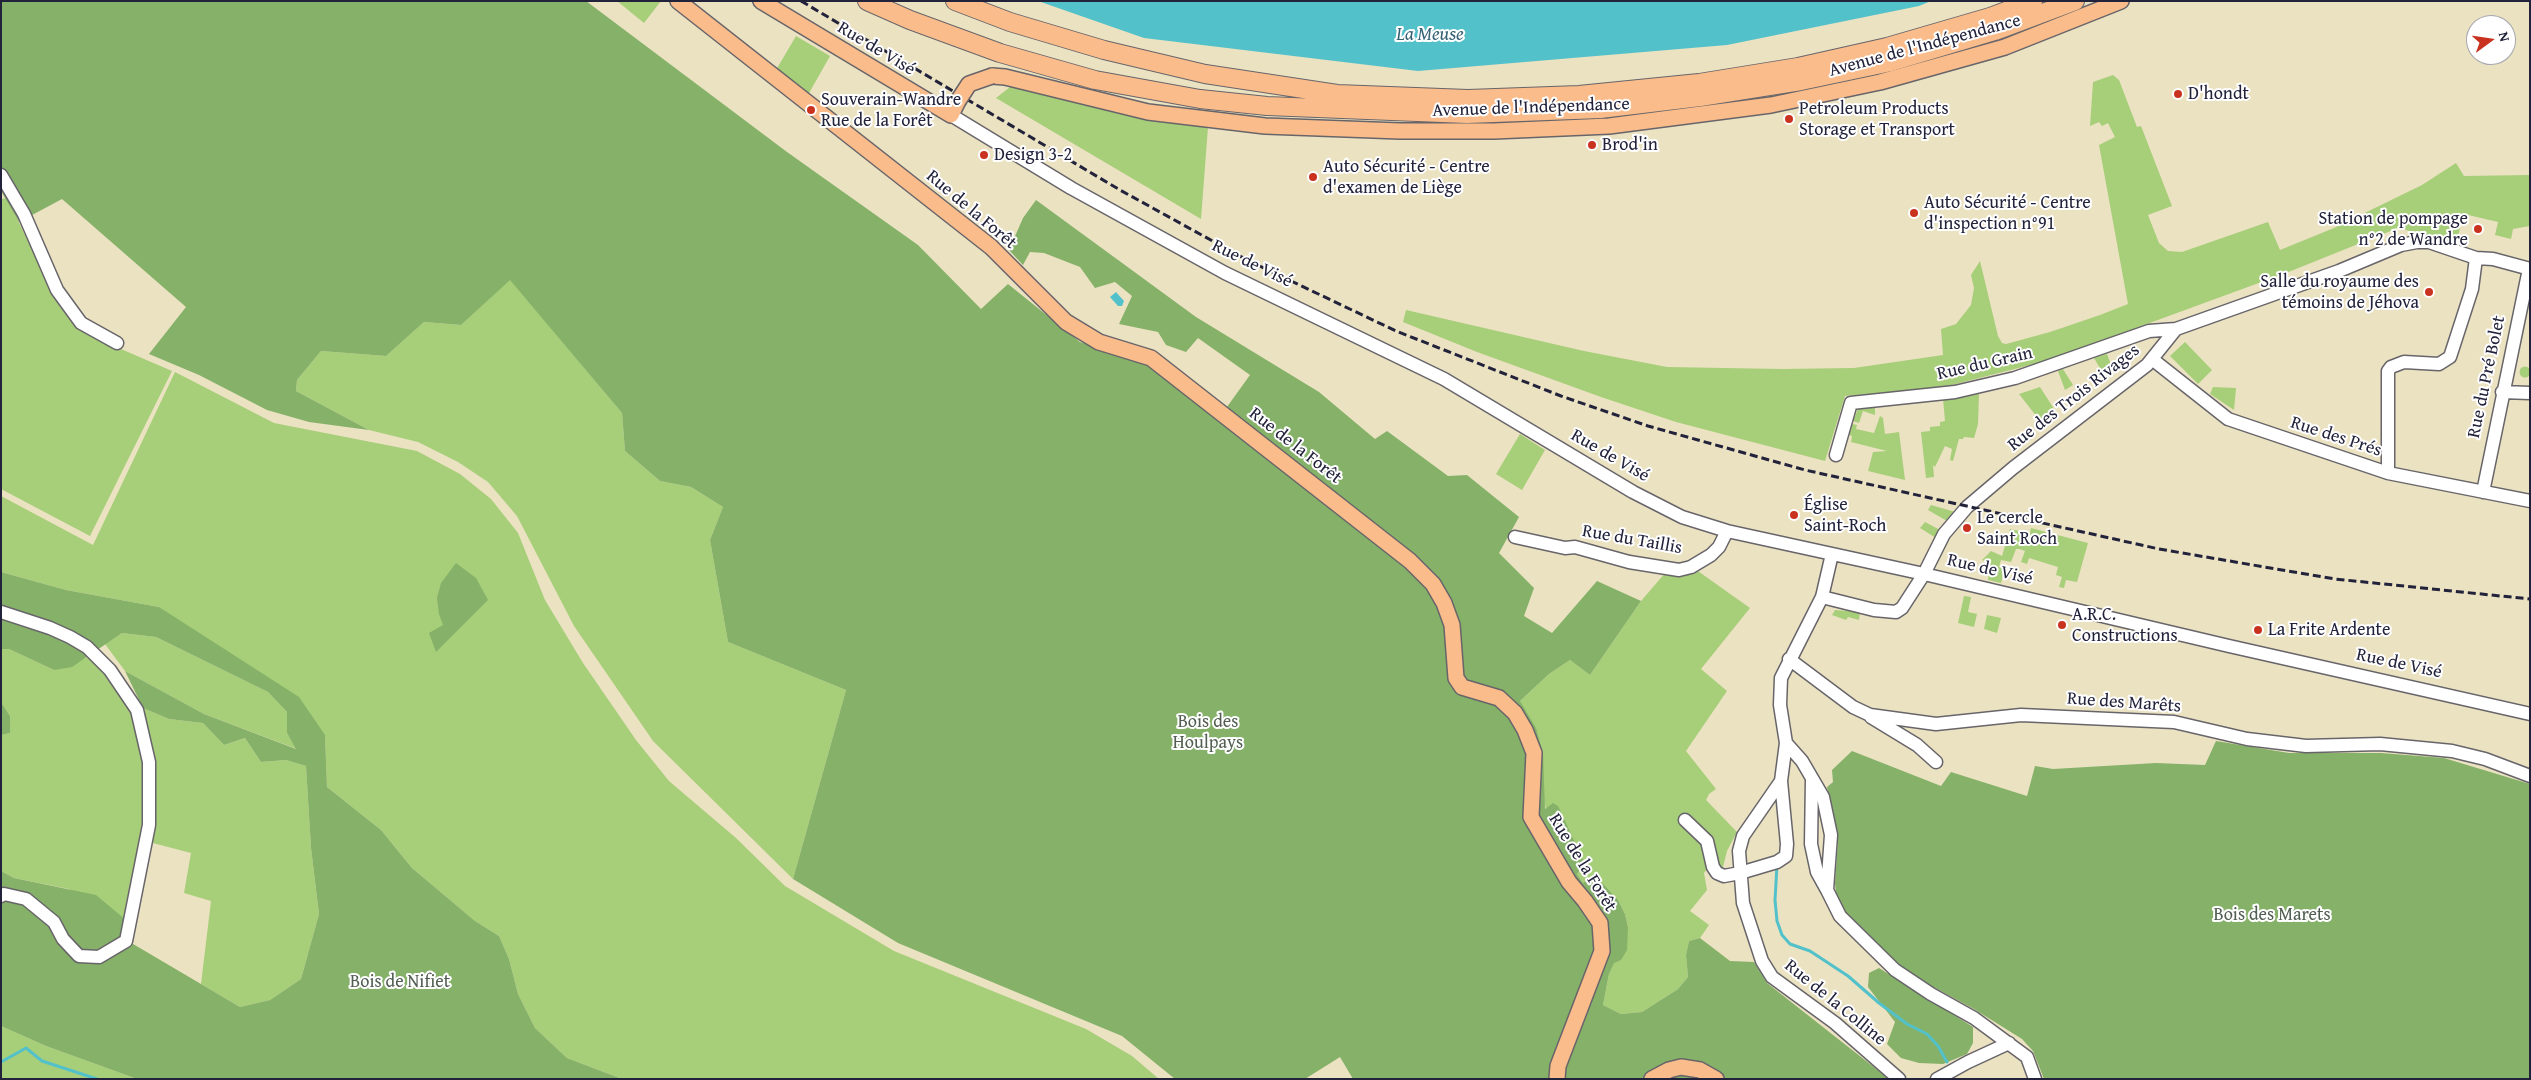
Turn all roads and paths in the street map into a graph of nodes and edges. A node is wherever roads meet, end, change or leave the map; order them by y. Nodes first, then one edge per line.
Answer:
1 (678, 1) edge
2 (761, 1) edge
3 (867, 1) edge
4 (955, 1) edge
5 (2034, 1) edge
6 (2075, 1) edge
7 (2121, 1) edge
8 (951, 116) junction
9 (1, 175) edge
10 (2476, 258) junction
11 (2529, 269) edge
12 (2176, 329) junction
13 (117, 343) dead end
14 (2152, 359) junction
15 (2502, 392) junction
16 (2530, 393) edge
17 (1836, 455) dead end
18 (2388, 473) junction
19 (2483, 492) junction
20 (2530, 501) edge
21 (1727, 531) junction
22 (1515, 537) dead end
23 (1832, 554) junction
24 (1924, 574) junction
25 (1822, 597) junction
26 (1, 612) edge
27 (1789, 659) junction
28 (2530, 714) edge
29 (1870, 715) junction
30 (1786, 742) junction
31 (1936, 762) dead end
32 (2530, 776) edge
33 (1812, 779) junction
34 (1781, 781) junction
35 (1685, 820) dead end
36 (1740, 873) junction
37 (1827, 890) junction
38 (1, 896) edge
39 (2009, 1043) junction
40 (1557, 1079) edge
41 (1652, 1079) edge
42 (1716, 1079) edge
43 (1899, 1079) edge
44 (1938, 1079) edge
45 (2035, 1079) edge

1 - 40 main road, Rue de la Forêt
2 - 8 main road, Rue de Visé
3 - 6 highway
4 - 5 highway
7 - 8 main road, Avenue de l'Indépendance, bridge
8 - 21 street, Rue de Visé
9 - 13 street
10 - 11 street
10 - 12 street
10 - 18 street
11 - 15 street, Rue du Pré Bolet
12 - 14 street, Rue des Trois Rivages
12 - 17 street, Rue du Grain
14 - 18 street, Rue des Prés
14 - 24 street, Rue des Trois Rivages
15 - 16 street
15 - 19 street, Rue du Pré Bolet
18 - 19 street, Rue des Prés
19 - 20 street, Rue des Prés
21 - 22 street, Rue du Taillis
21 - 23 street, Rue de Visé
23 - 24 street, Rue de Visé
23 - 25 street, Rue de la Colline
24 - 25 street, Rue des Trois Rivages
24 - 28 street, Rue de Visé
25 - 27 street, Rue de la Colline
26 - 38 street
27 - 29 street, Rue des Marêts
27 - 30 street, Rue de la Colline
29 - 31 street
29 - 32 street, Rue des Marêts
30 - 33 street
30 - 34 street, Rue de la Colline
33 - 37 street
33 - 37 street
34 - 36 street, Rue de la Colline
34 - 36 street
35 - 36 street
36 - 43 street, Rue de la Colline
37 - 39 street
39 - 44 street
39 - 45 street
41 - 42 main road

